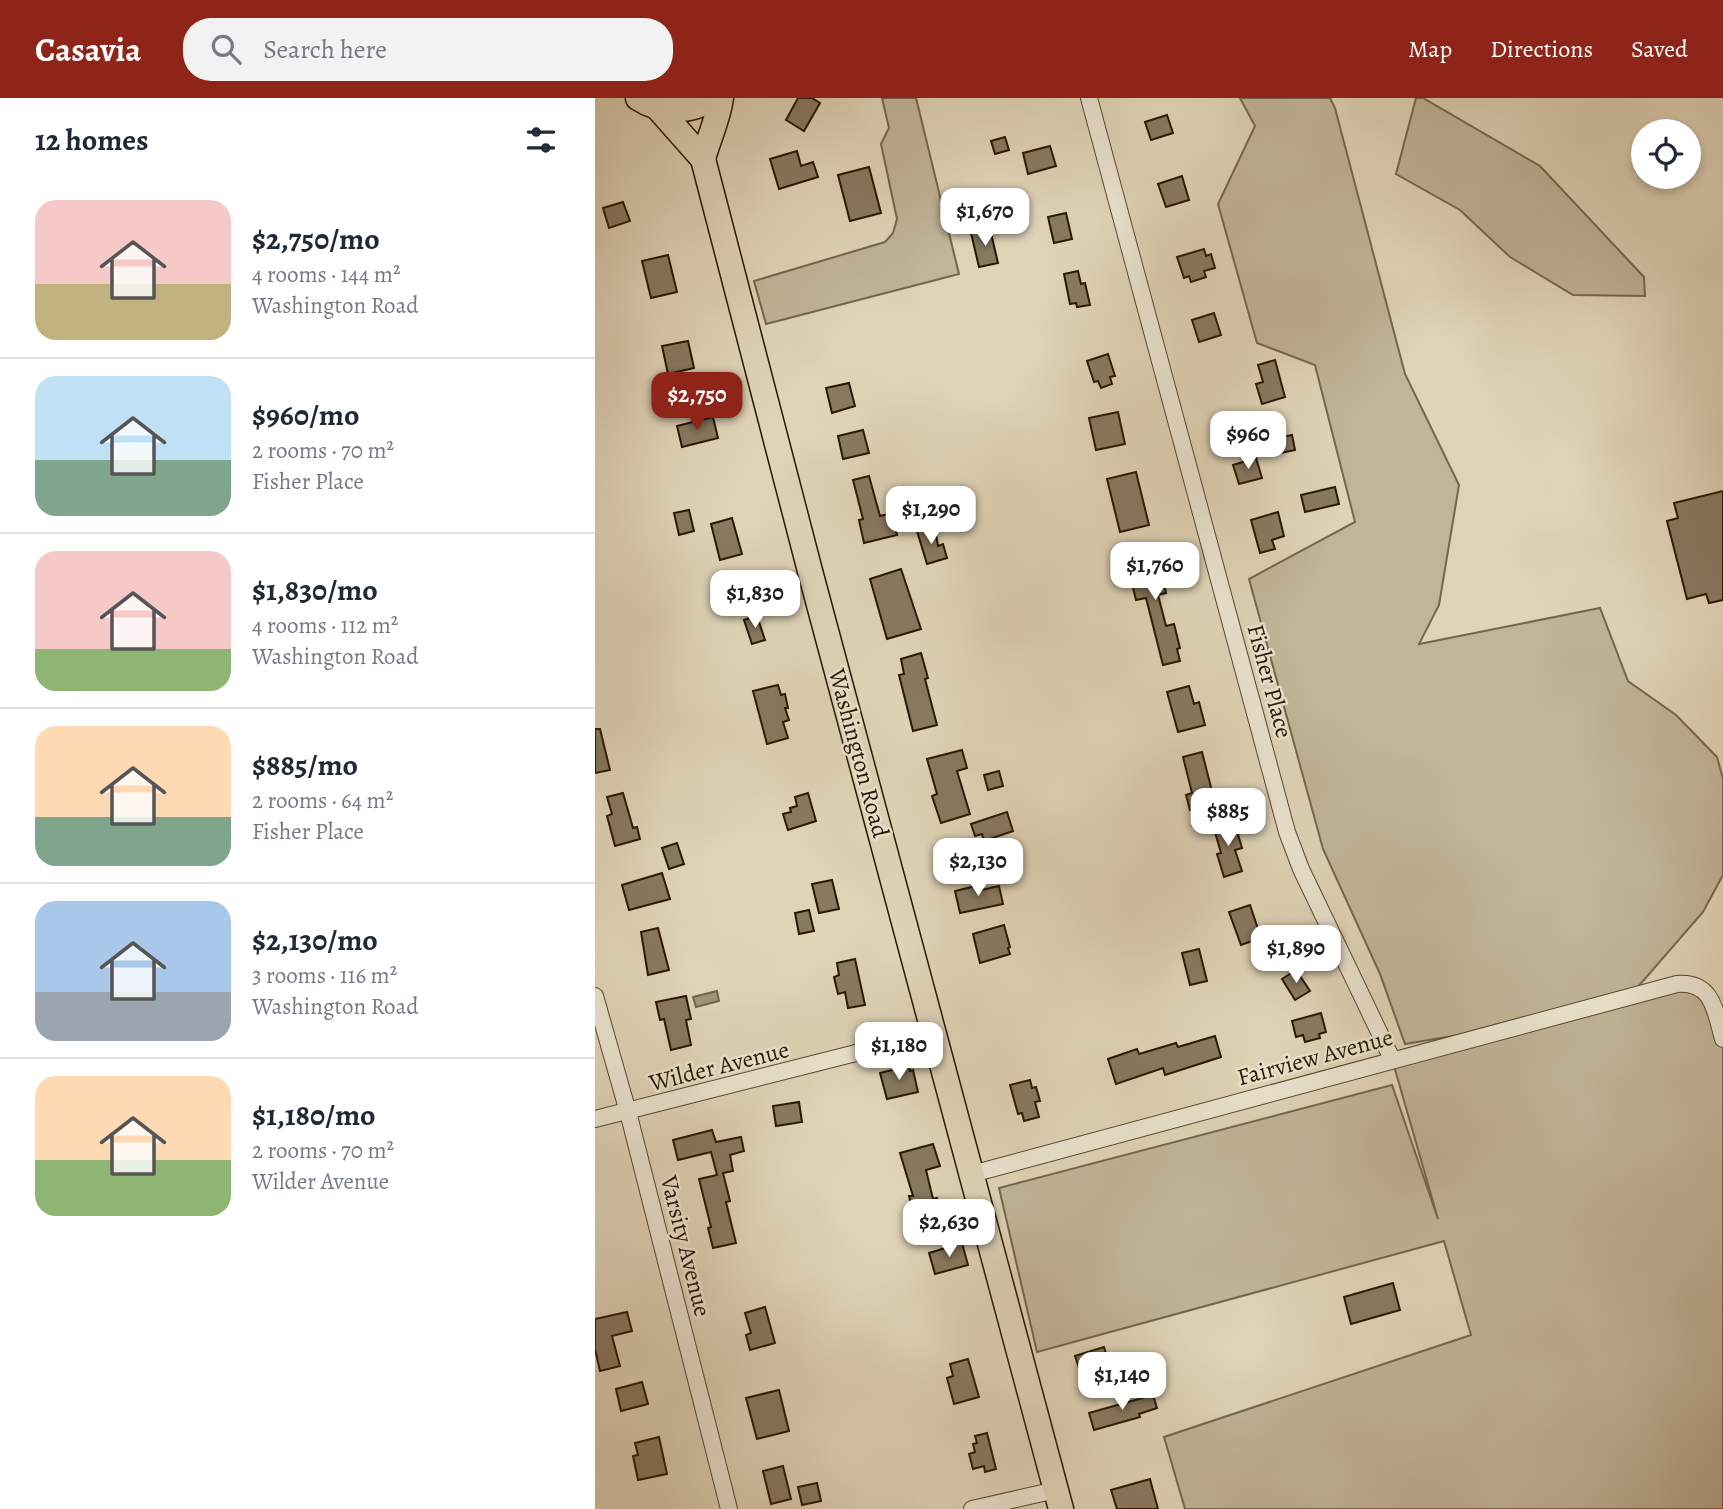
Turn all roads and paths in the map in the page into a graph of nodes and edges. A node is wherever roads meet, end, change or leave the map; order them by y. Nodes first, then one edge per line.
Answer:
1 (712, 98) edge
2 (721, 98) edge
3 (1089, 98) edge
4 (648, 103) edge
5 (703, 159) junction
6 (595, 996) edge
7 (935, 1033) junction
8 (1723, 1039) edge
9 (1392, 1059) junction
10 (628, 1112) junction
11 (595, 1119) edge
12 (972, 1174) junction
13 (1059, 1500) edge
14 (729, 1509) edge
15 (972, 1509) edge

1 - 4 main road, Washington Road
2 - 5 main road
3 - 9 street, Fisher Place
4 - 5 main road, Washington Road
5 - 7 main road, Washington Road
6 - 10 street, Varsity Avenue
7 - 10 street, Wilder Avenue
7 - 12 main road, Washington Road
8 - 9 street, Fairview Avenue
9 - 12 street, Fairview Avenue
10 - 11 street, Wilder Avenue
10 - 14 street, Varsity Avenue
12 - 13 main road, Washington Road
13 - 15 street

